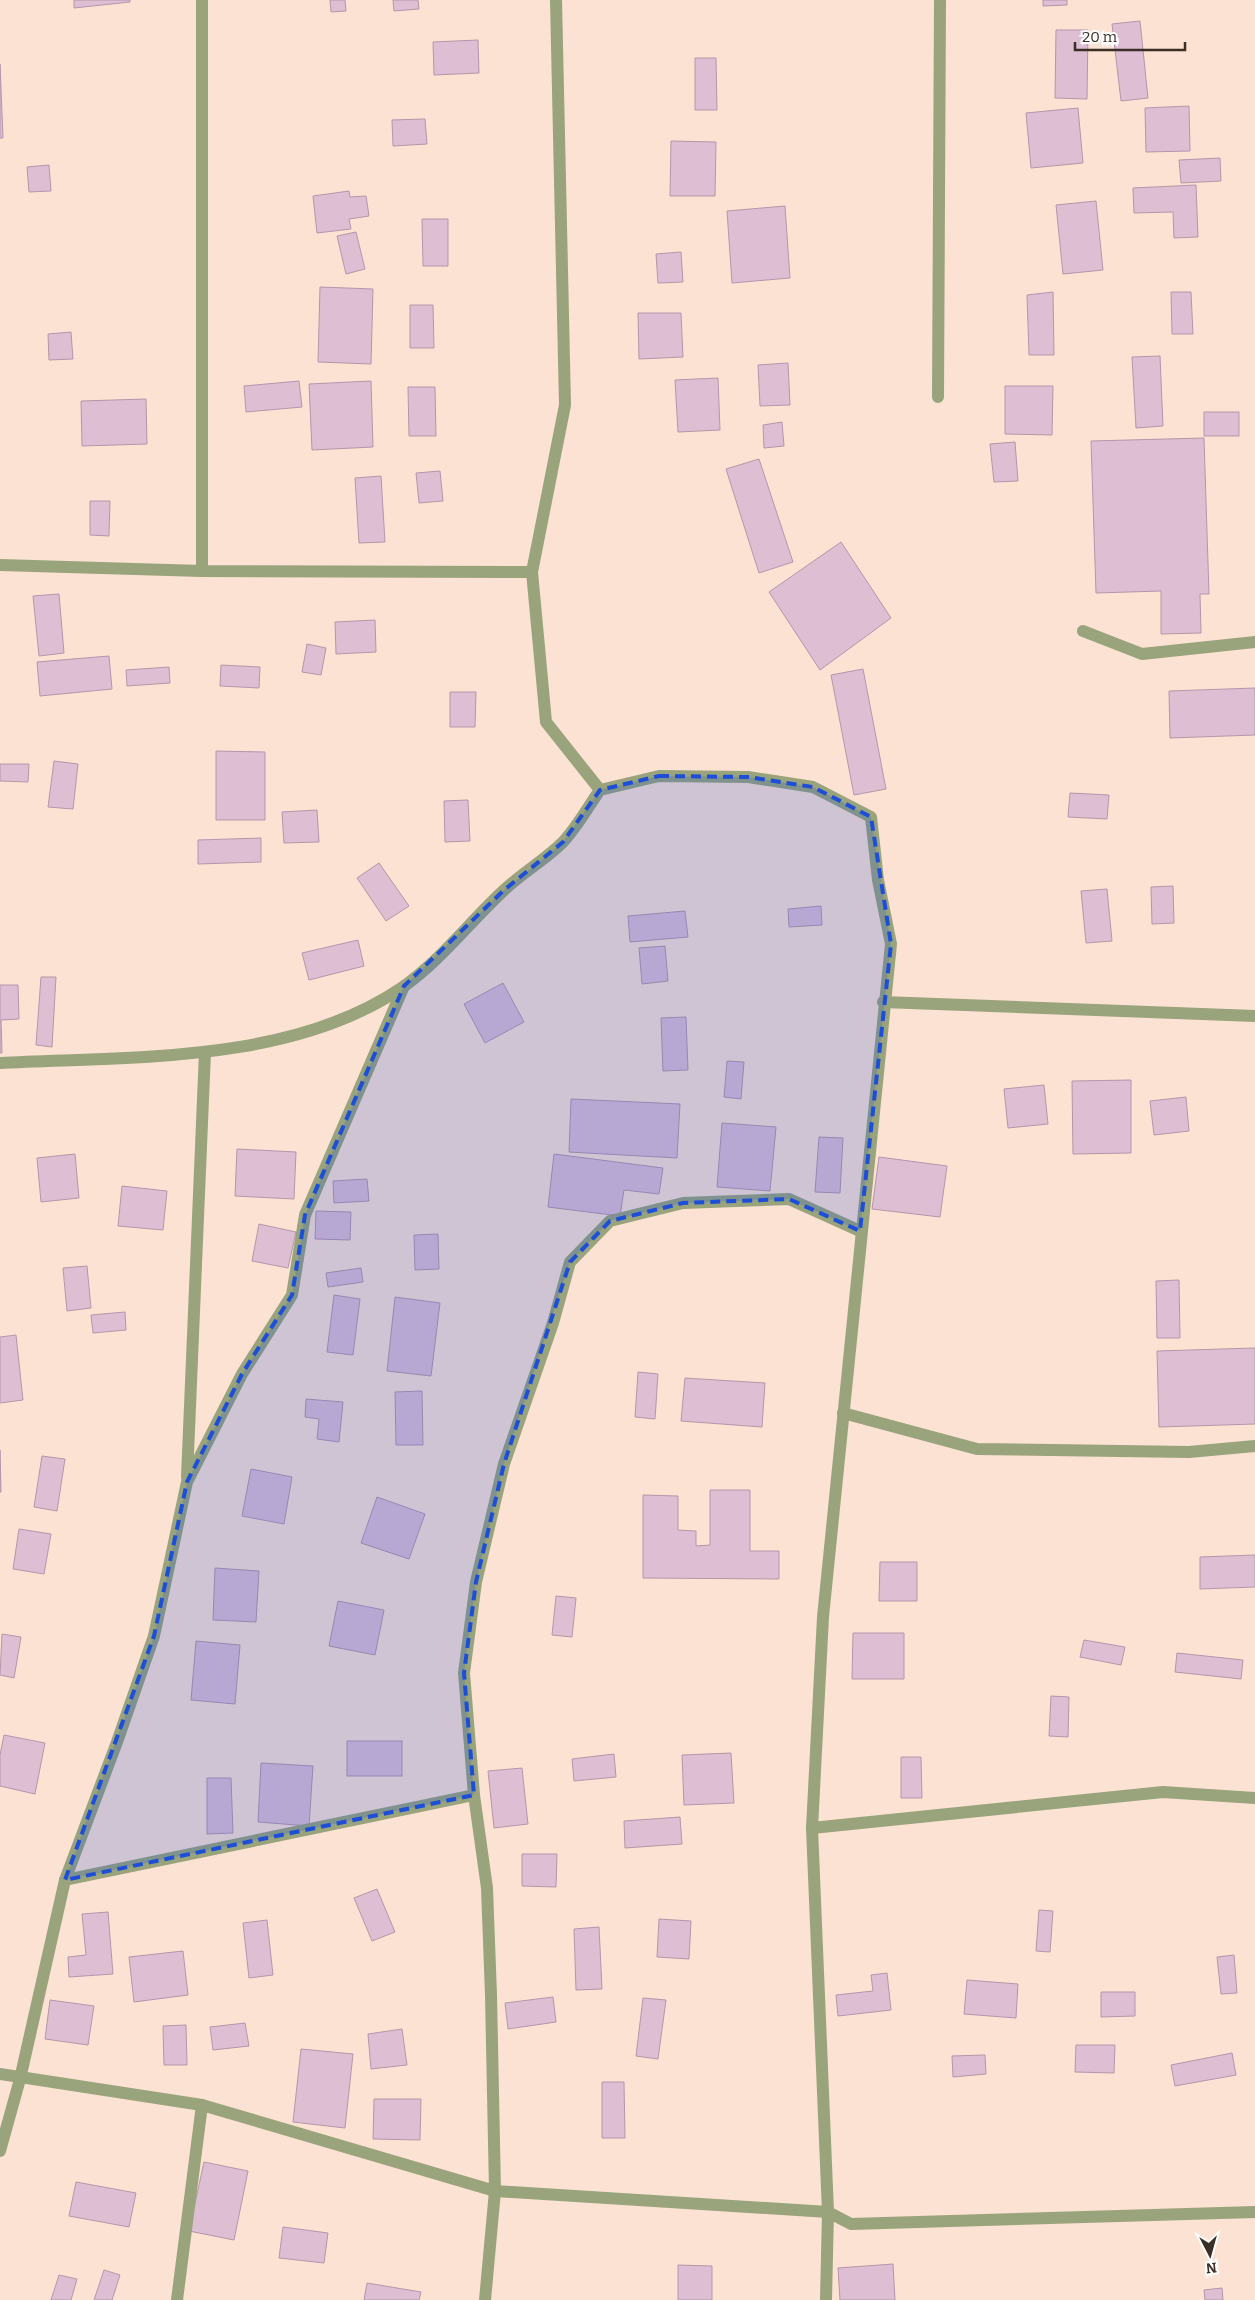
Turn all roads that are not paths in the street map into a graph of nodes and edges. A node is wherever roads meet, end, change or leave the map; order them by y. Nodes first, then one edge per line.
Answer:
1 (202, 0) edge
2 (556, 0) edge
3 (940, 0) edge
4 (938, 398) dead end
5 (0, 564) edge
6 (202, 571) junction
7 (532, 572) junction
8 (1083, 631) dead end
9 (1255, 642) edge
10 (600, 790) junction
11 (404, 986) junction
12 (883, 1002) junction
13 (1255, 1016) edge
14 (206, 1052) junction
15 (0, 1063) edge
16 (860, 1231) junction
17 (843, 1413) junction
18 (1255, 1446) edge
19 (187, 1482) junction
20 (474, 1795) junction
21 (1255, 1798) edge
22 (812, 1828) junction
23 (64, 1880) junction
24 (0, 2074) edge
25 (20, 2079) junction
26 (202, 2105) junction
27 (0, 2151) edge
28 (495, 2191) junction
29 (828, 2212) junction
30 (1255, 2212) edge
31 (177, 2300) edge
32 (486, 2300) edge
33 (826, 2300) edge

1 - 6 street
2 - 7 street
3 - 4 street
5 - 6 street
6 - 7 street
7 - 10 street
8 - 9 street
10 - 11 street
10 - 12 street
11 - 14 street
11 - 19 street
12 - 13 street
12 - 16 street
14 - 15 street
14 - 19 street
16 - 17 street
16 - 20 street
17 - 18 street
17 - 22 street
19 - 23 street
20 - 23 street
20 - 28 street
21 - 22 street
22 - 29 street
23 - 25 street
24 - 25 street
25 - 26 street
25 - 27 street
26 - 28 street
26 - 31 street
28 - 29 street
28 - 32 street
29 - 30 street
29 - 33 street

